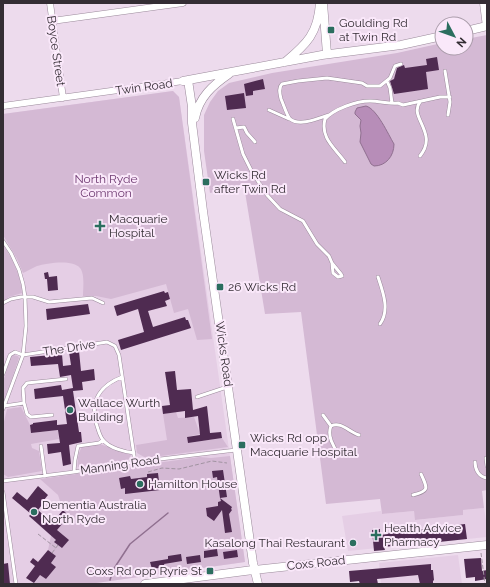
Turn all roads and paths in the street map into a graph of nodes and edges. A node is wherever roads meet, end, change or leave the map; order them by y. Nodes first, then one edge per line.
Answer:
1 (50, 3) edge
2 (183, 3) edge
3 (323, 3) edge
4 (483, 3) edge
5 (319, 7) edge
6 (52, 21) junction
7 (487, 26) edge
8 (474, 29) edge
9 (434, 38) edge
10 (325, 55) junction
11 (284, 62) junction
12 (401, 64) dead end
13 (445, 71) dead end
14 (232, 72) junction
15 (186, 81) junction
16 (386, 81) junction
17 (450, 97) junction
18 (63, 98) junction
19 (420, 102) junction
20 (392, 103) junction
21 (3, 106) edge
22 (269, 110) dead end
23 (329, 115) junction
24 (448, 115) dead end
25 (233, 119) dead end
26 (291, 120) junction
27 (192, 127) junction
28 (236, 128) junction
29 (255, 142) dead end
30 (420, 156) dead end
31 (345, 162) dead end
32 (3, 241) edge
33 (332, 263) junction
34 (378, 276) dead end
35 (26, 297) junction
36 (3, 303) edge
37 (103, 303) dead end
38 (380, 324) dead end
39 (23, 355) junction
40 (3, 374) edge
41 (122, 377) junction
42 (66, 379) dead end
43 (229, 387) junction
44 (197, 397) dead end
45 (24, 403) junction
46 (3, 408) edge
47 (52, 415) dead end
48 (323, 415) dead end
49 (330, 426) junction
50 (359, 435) dead end
51 (103, 440) junction
52 (41, 446) dead end
53 (238, 450) junction
54 (134, 453) junction
55 (339, 454) dead end
56 (486, 458) dead end
57 (135, 462) junction
58 (475, 462) dead end
59 (227, 463) dead end
60 (487, 466) edge
61 (74, 472) junction
62 (148, 472) dead end
63 (421, 474) dead end
64 (44, 476) junction
65 (487, 478) edge
66 (3, 481) edge
67 (3, 492) edge
68 (413, 495) dead end
69 (38, 534) dead end
70 (58, 545) dead end
71 (56, 548) junction
72 (484, 548) edge
73 (52, 553) dead end
74 (255, 570) junction
75 (192, 581) edge
76 (16, 584) edge
77 (145, 584) edge
78 (258, 584) edge
79 (485, 584) edge

1 - 6 street, Boyce Street
2 - 6 street
3 - 10 main road
4 - 7 street
5 - 10 main road
5 - 11 main road, Twin Road
6 - 18 street, Boyce Street
7 - 8 main road
9 - 10 main road, Twin Road
10 - 11 main road, Twin Road
11 - 14 main road, Twin Road
12 - 16 lane
13 - 17 lane
14 - 15 main road, Twin Road
14 - 27 main road
15 - 18 street, Twin Road
15 - 27 main road, Wicks Road
16 - 20 lane
16 - 26 lane
17 - 19 lane
17 - 24 lane
18 - 21 street, Twin Road
19 - 20 lane
19 - 30 lane
20 - 23 lane
22 - 26 lane
23 - 26 lane
23 - 31 lane
25 - 28 lane
27 - 43 main road, Wicks Road
28 - 29 lane
28 - 33 lane
32 - 35 lane
33 - 33 lane
34 - 38 lane
35 - 36 lane
35 - 37 lane
35 - 39 lane
39 - 40 lane, The Drive
39 - 41 lane, The Drive
39 - 46 lane
41 - 51 lane
41 - 54 lane, The Drive
42 - 45 lane
43 - 44 lane
43 - 53 main road, Wicks Road
45 - 46 lane
45 - 47 lane
48 - 49 lane
49 - 50 lane
49 - 55 lane
51 - 54 lane
51 - 61 lane
52 - 64 lane
53 - 57 lane, Manning Road
53 - 74 main road, Wicks Road
54 - 57 lane, The Drive
56 - 60 lane
57 - 61 lane, Manning Road
58 - 65 lane
59 - 62 path
61 - 64 lane, Manning Road
63 - 68 lane
64 - 66 lane, Manning Road
67 - 76 lane
69 - 71 path
70 - 71 path
71 - 73 path
72 - 74 main road, Coxs Road
72 - 79 path
74 - 75 main road, Coxs Road
74 - 78 main road, Wicks Road
75 - 77 main road, Coxs Road

